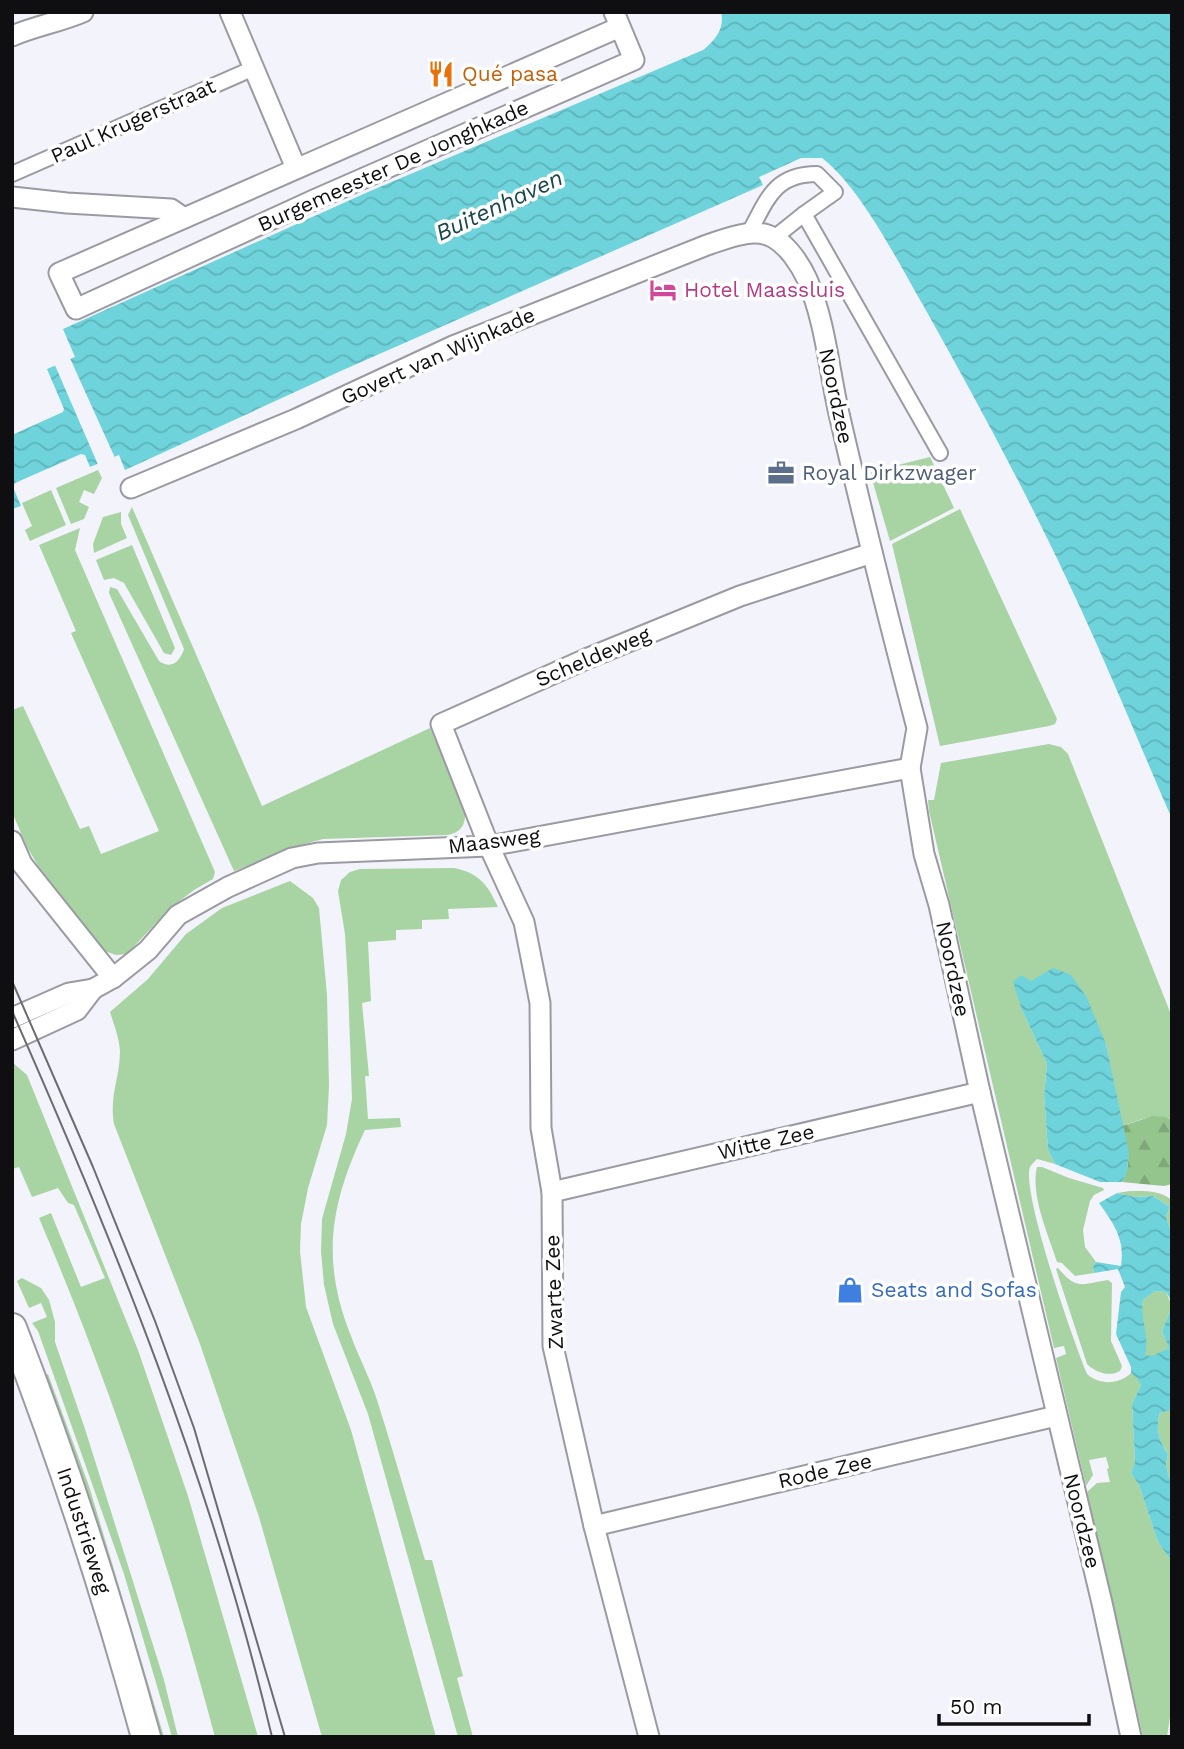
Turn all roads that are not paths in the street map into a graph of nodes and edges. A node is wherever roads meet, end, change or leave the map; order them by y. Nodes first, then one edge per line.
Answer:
1 (83, 12) edge
2 (230, 12) edge
3 (617, 20) edge
4 (12, 36) edge
5 (254, 68) junction
6 (296, 168) junction
7 (12, 174) edge
8 (12, 197) edge
9 (804, 214) junction
10 (184, 218) junction
11 (749, 233) junction
12 (774, 238) junction
13 (940, 453) dead end
14 (131, 488) dead end
15 (872, 554) junction
16 (909, 768) junction
17 (12, 841) edge
18 (489, 846) junction
19 (113, 978) junction
20 (93, 989) junction
21 (12, 1018) edge
22 (12, 1040) edge
23 (980, 1091) junction
24 (552, 1192) junction
25 (12, 1328) edge
26 (20, 1372) edge
27 (1056, 1416) junction
28 (594, 1526) junction
29 (146, 1737) edge
30 (649, 1737) edge
31 (1131, 1737) edge

1 - 4 street
2 - 5 street
3 - 6 street, Burgemeester De Jonghkade
3 - 10 street, Burgemeester De Jonghkade
5 - 6 street
5 - 7 street, Paul Krugerstraat
6 - 10 street, Burgemeester De Jonghkade
8 - 10 street
9 - 11 street
9 - 12 street
9 - 13 street
11 - 12 street
11 - 14 street, Govert van Wijnkade
12 - 15 street, Noordzee
15 - 16 street, Noordzee
15 - 18 street, Scheldeweg
16 - 18 street, Maasweg
16 - 23 street, Noordzee
17 - 19 street
18 - 19 street, Maasweg
18 - 24 street, Zwarte Zee
19 - 20 street, Maasweg
20 - 21 street, Maasweg
20 - 22 street, Maasweg
23 - 24 street, Witte Zee
23 - 27 street, Noordzee
24 - 28 street, Zwarte Zee
25 - 26 main road, Industrieweg
26 - 29 main road, Industrieweg
27 - 28 street, Rode Zee
27 - 31 street, Noordzee
28 - 30 street, Zwarte Zee

